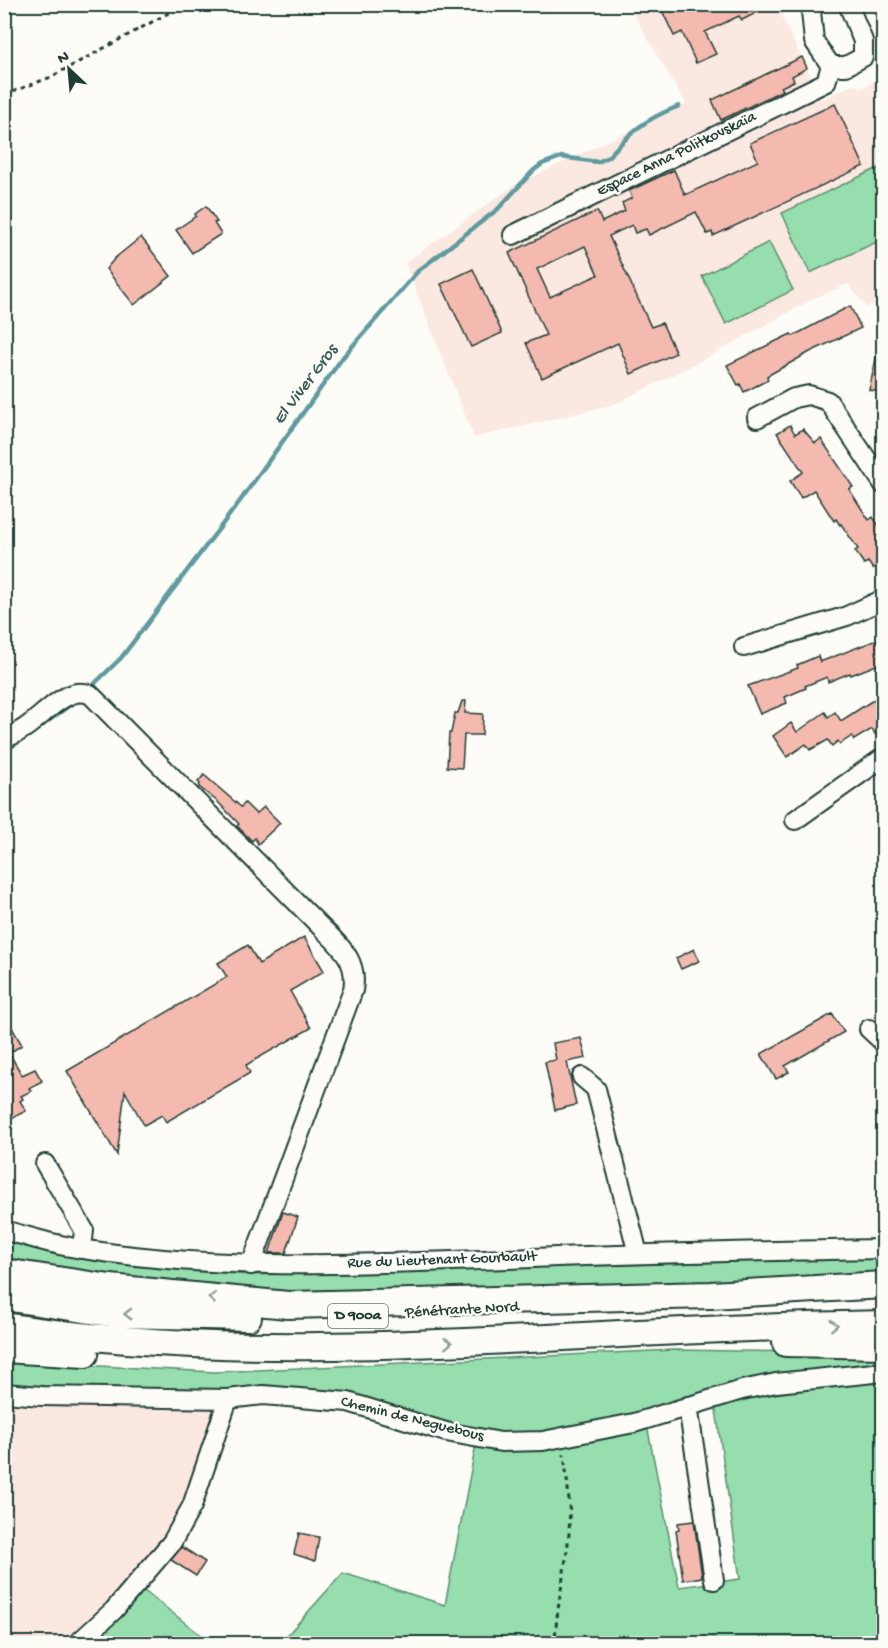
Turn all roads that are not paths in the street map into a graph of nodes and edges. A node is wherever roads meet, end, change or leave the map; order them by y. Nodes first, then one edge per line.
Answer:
1 (816, 4) edge
2 (848, 4) edge
3 (831, 66) junction
4 (513, 235) dead end
5 (757, 418) dead end
6 (884, 485) edge
7 (884, 599) edge
8 (744, 647) dead end
9 (4, 738) edge
10 (884, 757) edge
11 (795, 820) dead end
12 (869, 1029) dead end
13 (884, 1043) edge
14 (582, 1077) dead end
15 (45, 1164) dead end
16 (4, 1230) edge
17 (82, 1249) junction
18 (884, 1249) edge
19 (638, 1254) junction
20 (251, 1265) junction
21 (4, 1272) edge
22 (884, 1285) edge
23 (711, 1295) junction
24 (4, 1297) edge
25 (884, 1297) edge
26 (884, 1324) edge
27 (4, 1326) edge
28 (503, 1341) junction
29 (884, 1345) edge
30 (393, 1346) junction
31 (4, 1349) edge
32 (884, 1372) edge
33 (4, 1393) edge
34 (228, 1399) junction
35 (688, 1406) junction
36 (714, 1580) dead end
37 (77, 1644) edge

1 - 3 street
2 - 3 street
3 - 4 street, Espace Anna Politkovskaïa
5 - 6 street
7 - 8 street
9 - 20 street
10 - 11 street
12 - 13 street
14 - 19 street
15 - 17 street
16 - 17 street, Rue du Lieutenant Gourbault
17 - 20 street, Rue du Lieutenant Gourbault
18 - 19 street, Rue du Lieutenant Gourbault
19 - 20 street, Rue du Lieutenant Gourbault
23 -> 21 highway
22 - 23 highway
23 -> 24 highway, Pénétrante Nord / D 900a
23 - 25 highway, Pénétrante Nord / D 900a
28 -> 26 highway, Pénétrante Nord / D 900a
27 - 30 highway, Pénétrante Nord / D 900a
28 - 29 highway
30 -> 28 highway, Pénétrante Nord / D 900a
30 - 31 highway
32 - 35 street, Chemin de Neguebous
33 - 34 street, Chemin de Neguebous
34 - 35 street, Chemin de Neguebous
34 - 37 street
35 - 36 street

